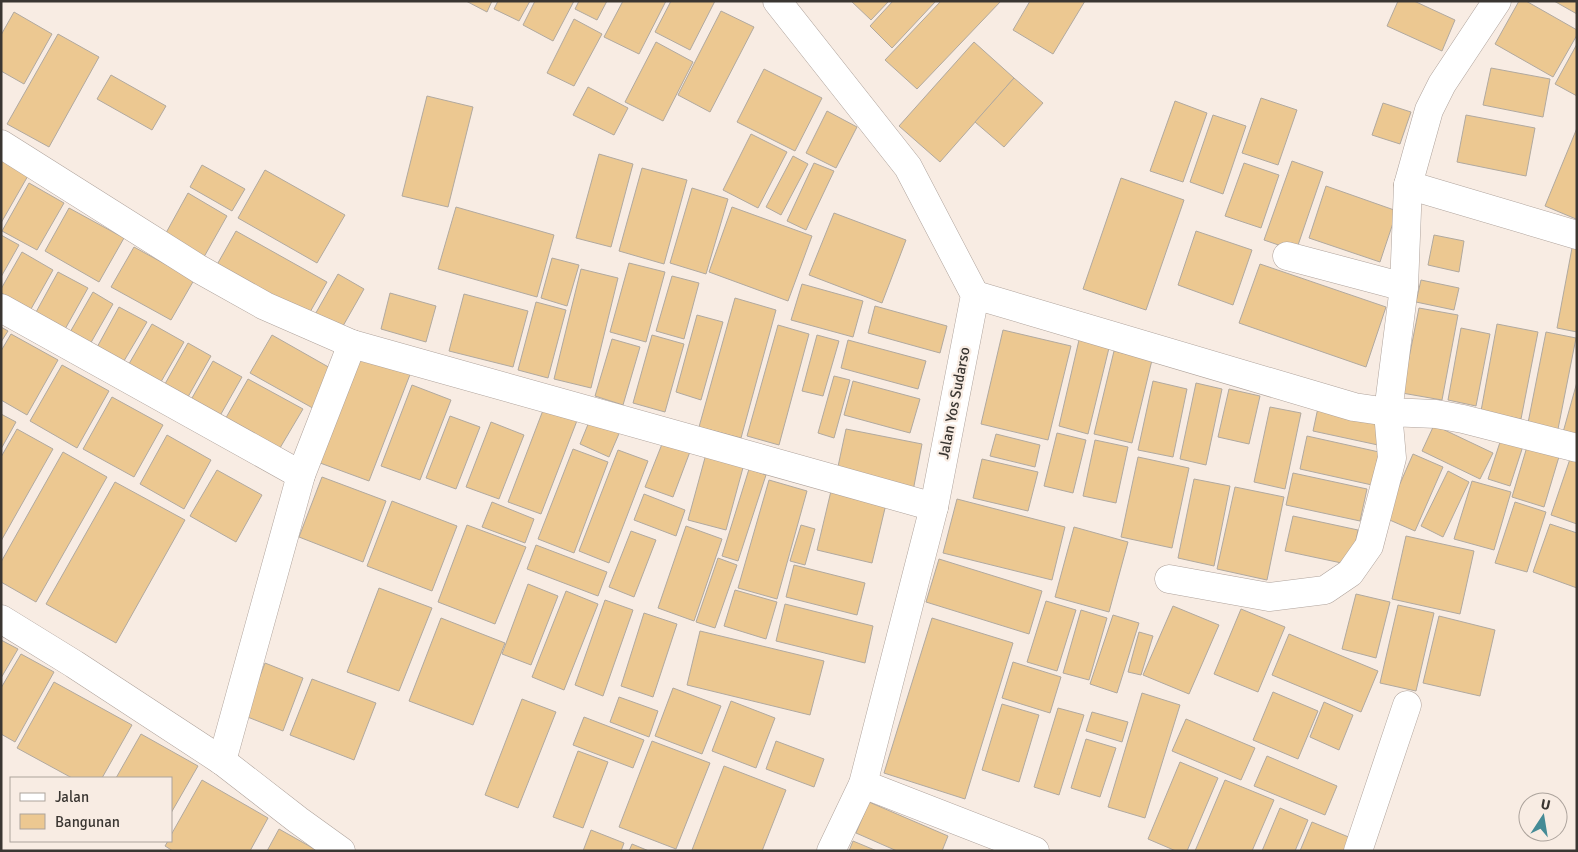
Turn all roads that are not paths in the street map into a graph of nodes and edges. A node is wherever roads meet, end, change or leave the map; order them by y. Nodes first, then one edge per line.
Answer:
1 (777, 1) edge
2 (1498, 1) edge
3 (1, 144) edge
4 (1408, 185) junction
5 (1577, 235) edge
6 (1287, 256) dead end
7 (1404, 287) junction
8 (975, 295) junction
9 (1, 308) edge
10 (352, 344) junction
11 (1388, 412) junction
12 (1577, 448) edge
13 (301, 475) junction
14 (934, 507) junction
15 (1169, 579) dead end
16 (1, 619) edge
17 (1407, 705) dead end
18 (222, 761) junction
19 (863, 784) junction
20 (341, 851) edge
21 (832, 851) edge
22 (1035, 851) edge
23 (1358, 851) edge

1 - 8 street
2 - 4 street
3 - 10 street
4 - 5 street
4 - 7 street
6 - 7 street
7 - 11 street
8 - 11 street
8 - 14 street, Jalan Yos Sudarso
9 - 13 street
10 - 13 street
10 - 14 street
11 - 12 street
11 - 15 street
13 - 18 street
14 - 19 street, Jalan Yos Sudarso
16 - 18 street
17 - 23 street
18 - 20 street
19 - 21 street, Jalan Yos Sudarso
19 - 22 street

